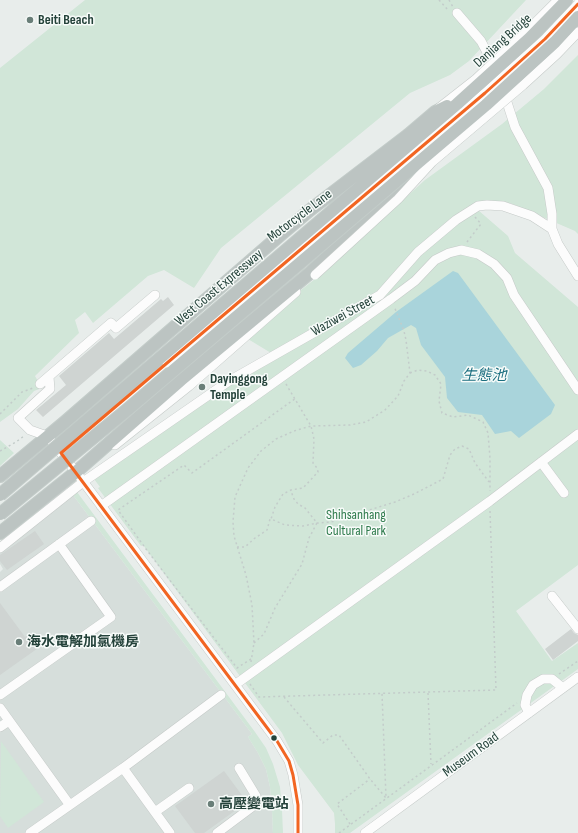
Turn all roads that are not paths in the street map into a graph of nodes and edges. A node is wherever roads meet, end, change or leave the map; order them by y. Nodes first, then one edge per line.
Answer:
1 (558, 0) edge
2 (567, 0) edge
3 (578, 4) edge
4 (457, 13) dead end
5 (578, 17) edge
6 (578, 32) edge
7 (457, 104) junction
8 (413, 167) junction
9 (552, 228) junction
10 (578, 276) edge
11 (155, 294) dead end
12 (150, 345) junction
13 (49, 377) junction
14 (185, 383) junction
15 (40, 384) road end
16 (578, 390) edge
17 (578, 434) edge
18 (47, 436) junction
19 (61, 453) junction
20 (541, 462) junction
21 (76, 472) junction
22 (0, 476) edge
23 (83, 482) junction
24 (564, 493) dead end
25 (0, 495) edge
26 (102, 506) junction
27 (0, 514) edge
28 (91, 521) dead end
29 (0, 534) edge
30 (59, 544) junction
31 (0, 548) edge
32 (0, 587) edge
33 (552, 596) dead end
34 (578, 629) edge
35 (578, 677) edge
36 (236, 684) junction
37 (563, 688) junction
38 (0, 695) edge
39 (221, 695) dead end
40 (0, 708) edge
41 (529, 713) junction
42 (8, 721) junction
43 (0, 727) edge
44 (123, 768) junction
45 (240, 768) dead end
46 (189, 788) dead end
47 (70, 804) junction
48 (155, 812) junction
49 (30, 833) edge
50 (170, 833) edge
51 (217, 833) edge
52 (298, 833) edge
53 (365, 833) edge

1 - 12 street, Motorcycle Lane, bridge
2 - 7 highway, Danjiang Bridge, bridge
3 - 19 street, bridge
4 - 9 street
5 - 8 highway, bridge
6 - 14 street, bridge
7 - 12 highway, bridge
7 - 25 highway, West Coast Expressway, bridge
8 - 14 highway
8 - 27 highway, bridge
9 - 10 street
9 - 23 street, Waziwei Street
11 - 13 street
12 - 18 highway
13 - 15 street
13 - 18 street
14 - 21 highway
16 - 26 street
17 - 20 street
18 - 19 street
18 - 22 highway
19 - 21 street
20 - 24 street
20 - 36 street
21 - 23 street
21 - 29 highway
23 - 26 street
23 - 31 street, Waziwei Street
26 - 36 street
28 - 30 street
30 - 32 street
30 - 38 street
33 - 34 street
35 - 37 street, Museum Road
36 - 52 street
37 - 41 street, Museum Road
37 - 41 street
39 - 44 street
40 - 42 street
41 - 53 street, Museum Road
42 - 43 street
42 - 47 street
44 - 47 street
44 - 48 street
45 - 51 street
46 - 48 street
47 - 49 street
48 - 50 street

